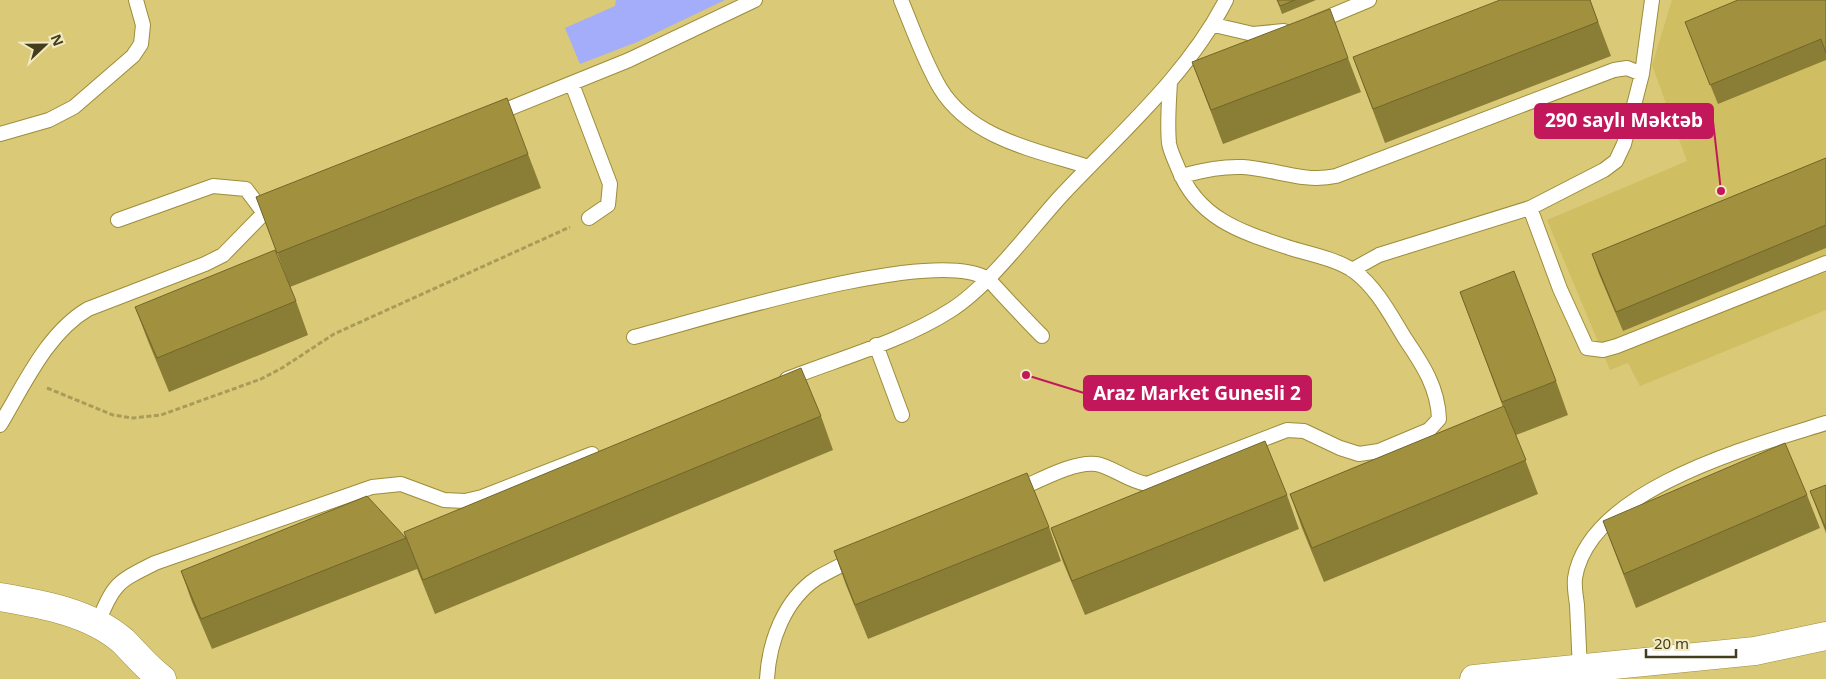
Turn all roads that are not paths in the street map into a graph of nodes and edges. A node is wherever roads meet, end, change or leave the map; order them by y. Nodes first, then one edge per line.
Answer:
1 (136, 0) edge
2 (756, 0) edge
3 (901, 0) edge
4 (1226, 0) edge
5 (1369, 0) edge
6 (1652, 0) edge
7 (1214, 25) junction
8 (1642, 74) junction
9 (1170, 82) junction
10 (572, 84) junction
11 (481, 120) edge
12 (0, 134) edge
13 (1089, 167) junction
14 (1181, 176) junction
15 (289, 197) edge
16 (1530, 208) junction
17 (264, 213) junction
18 (589, 218) road end
19 (118, 220) dead end
20 (1826, 263) edge
21 (1352, 270) junction
22 (987, 278) junction
23 (1042, 336) dead end
24 (634, 337) dead end
25 (876, 345) junction
26 (775, 384) edge
27 (902, 415) dead end
28 (1826, 423) edge
29 (0, 425) edge
30 (601, 451) edge
31 (1006, 494) edge
32 (865, 552) edge
33 (0, 597) edge
34 (97, 624) junction
35 (1826, 636) edge
36 (1580, 670) junction
37 (162, 679) edge
38 (767, 679) edge
39 (1474, 679) edge

1 - 12 lane
2 - 10 lane
3 - 13 lane
4 - 7 lane
5 - 7 lane
6 - 8 lane
7 - 9 lane
8 - 14 lane
8 - 16 lane
9 - 13 lane
9 - 14 lane
10 - 11 lane
10 - 18 lane
13 - 22 lane
14 - 21 lane
15 - 17 lane
16 - 20 lane
16 - 21 lane
17 - 19 lane
17 - 29 lane
21 - 31 lane
22 - 23 lane
22 - 24 lane
22 - 25 lane
25 - 26 lane
25 - 27 lane
28 - 36 lane
30 - 34 lane
32 - 38 lane
33 - 34 street
34 - 37 street
35 - 36 street
36 - 39 street

